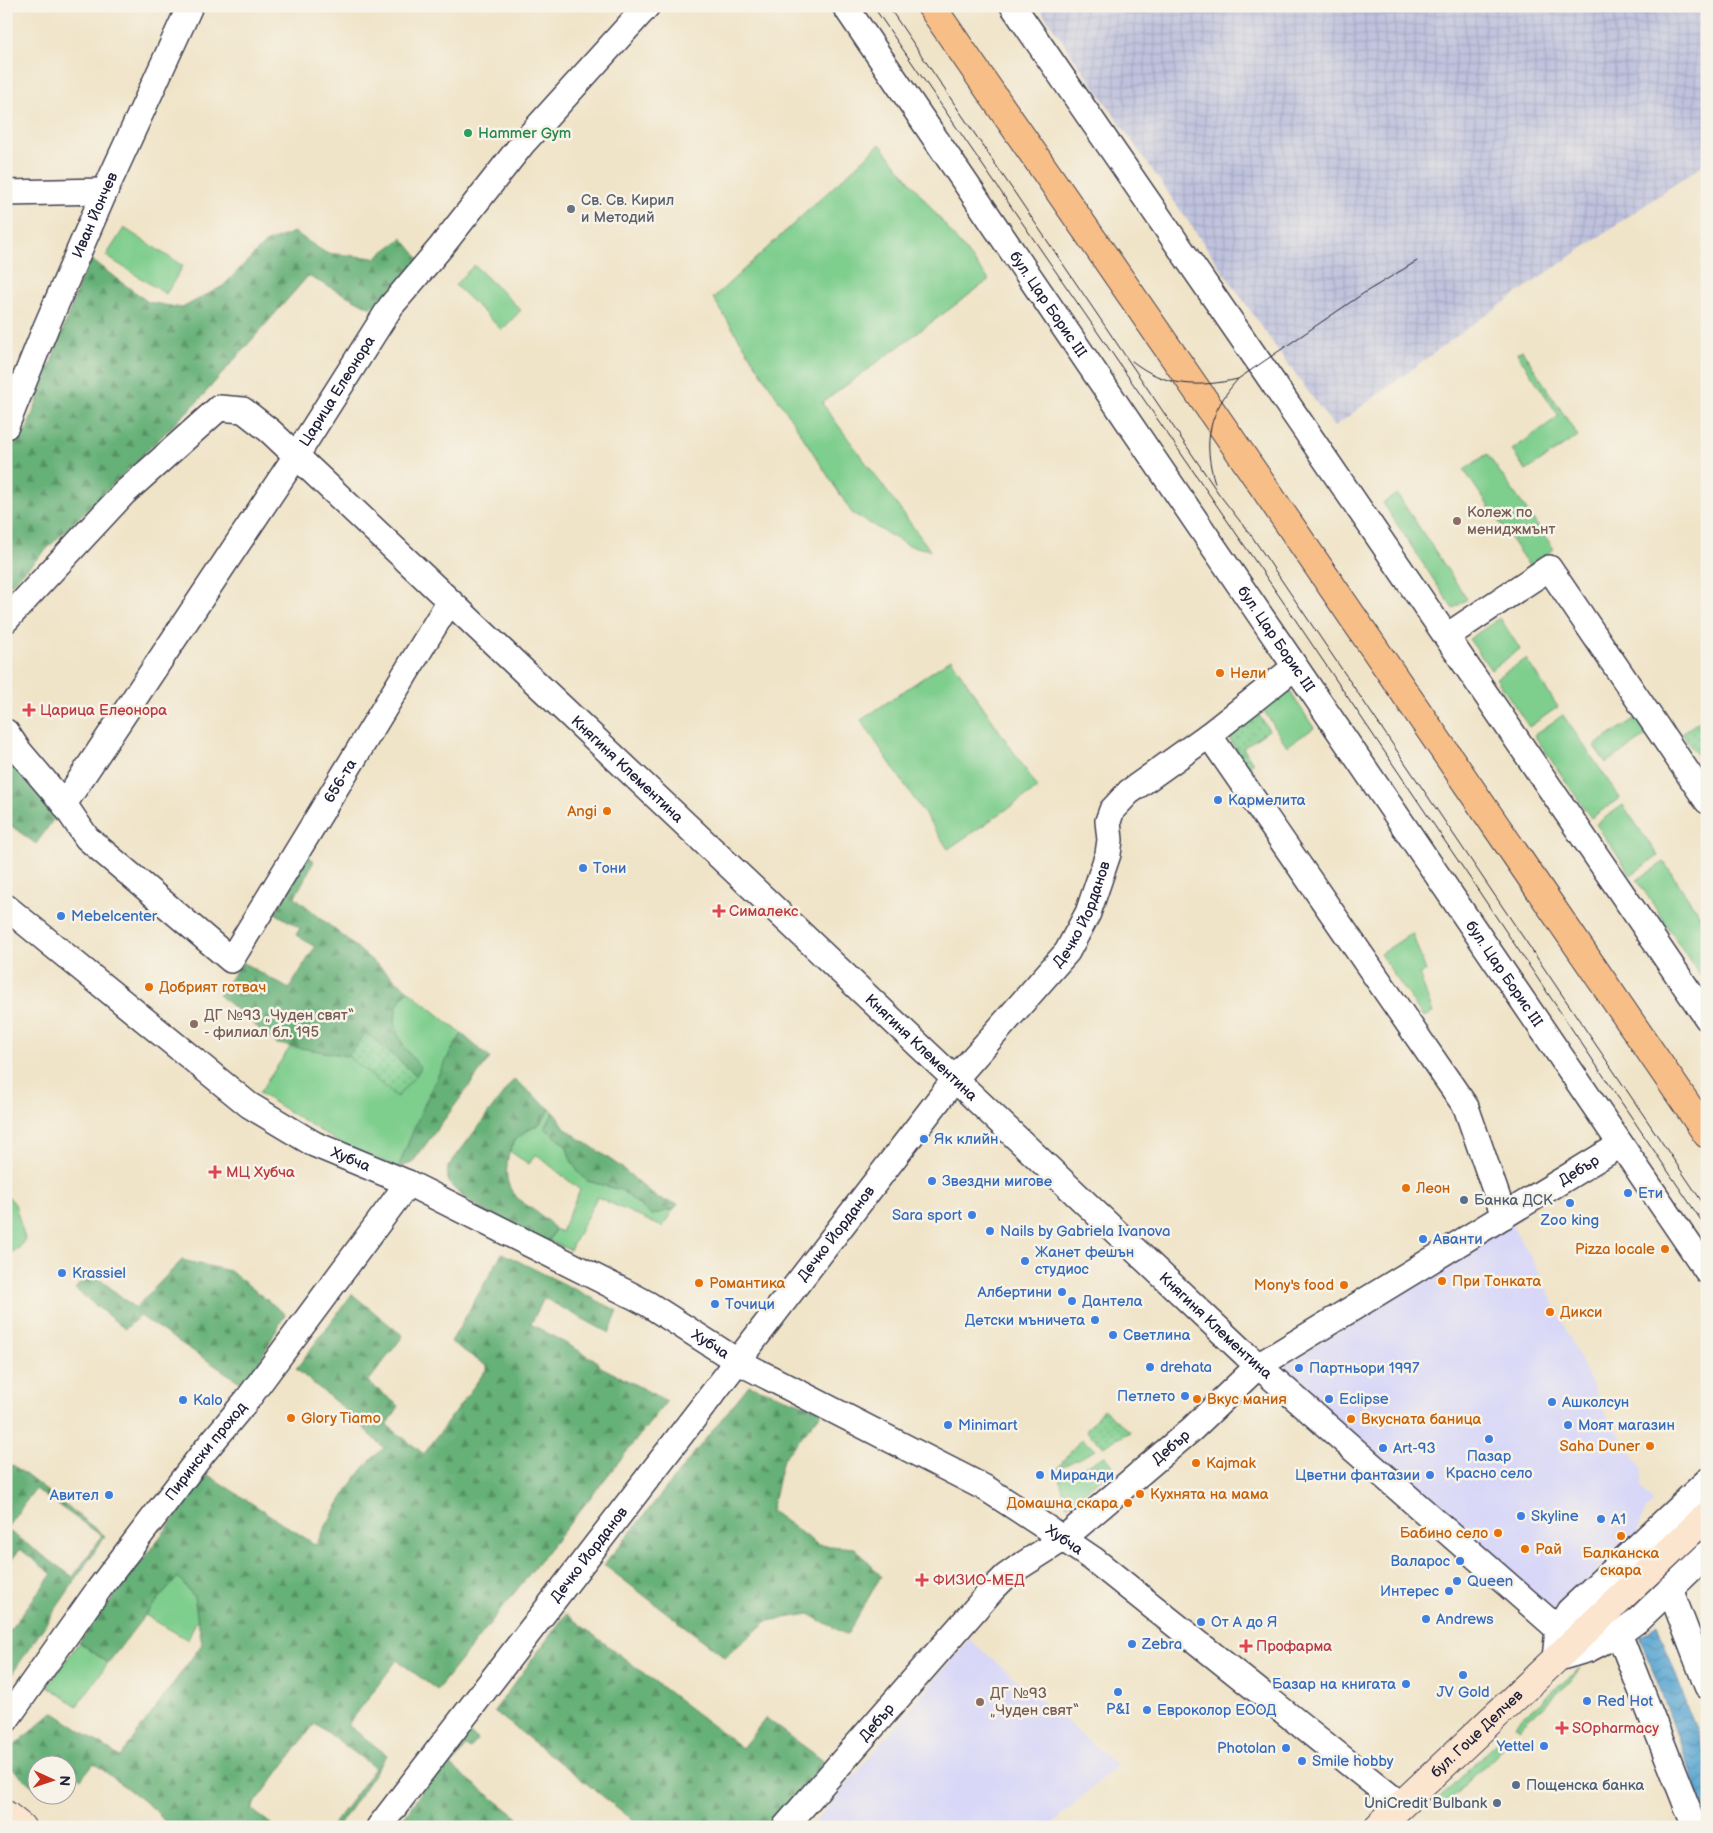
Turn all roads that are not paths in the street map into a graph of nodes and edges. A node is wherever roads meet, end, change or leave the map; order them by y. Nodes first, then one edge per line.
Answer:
1 (190, 6) edge
2 (647, 6) edge
3 (845, 6) edge
4 (931, 6) edge
5 (1013, 6) edge
6 (105, 191) junction
7 (6, 193) edge
8 (6, 426) edge
9 (296, 456) junction
10 (449, 602) junction
11 (6, 620) edge
12 (1447, 636) junction
13 (1295, 667) junction
14 (1209, 735) junction
15 (8, 738) edge
16 (1707, 801) edge
17 (64, 804) junction
18 (7, 910) edge
19 (1707, 1018) edge
20 (954, 1080) junction
21 (1707, 1134) edge
22 (1620, 1145) junction
23 (408, 1183) junction
24 (1504, 1216) junction
25 (1707, 1271) edge
26 (737, 1361) junction
27 (1258, 1366) junction
28 (1707, 1481) edge
29 (1707, 1516) edge
30 (1063, 1539) junction
31 (1707, 1554) edge
32 (1670, 1589) junction
33 (1558, 1628) junction
34 (1619, 1634) junction
35 (1554, 1660) junction
36 (1707, 1686) edge
37 (6, 1720) edge
38 (1401, 1805) junction
39 (6, 1815) edge
40 (21, 1827) edge
41 (379, 1827) edge
42 (785, 1827) edge
43 (1378, 1827) edge
44 (1695, 1827) edge

1 - 6 street, Иван Йончев
2 - 9 street, Царица Елеонора
3 - 13 street, бул. Цар Борис III
4 - 21 main road
5 - 12 street
6 - 7 street
6 - 8 street, Иван Йончев
9 - 10 street, Княгиня Клементина
9 - 11 street, Княгиня Клементина
9 - 17 street, Царица Елеонора
10 - 17 street, 656-та
10 - 20 street, Княгиня Клементина
12 - 16 street
12 - 19 street
13 - 14 street, Дечко Йорданов
13 - 22 street, бул. Цар Борис III
14 - 20 street, Дечко Йорданов
14 - 24 street
15 - 17 street
18 - 23 street, Хубча
20 - 26 street, Дечко Йорданов
20 - 27 street, Княгиня Клементина
22 - 24 street, Дебър
22 - 25 street, бул. Цар Борис III
23 - 26 street, Хубча
23 - 37 street, Пирински проход
24 - 27 street, Дебър
26 - 30 street, Хубча
26 - 41 street, Дечко Йорданов
27 - 30 street, Дебър
27 - 33 street, Княгиня Клементина
28 - 33 street
29 - 35 street, бул. Гоце Делчев
30 - 38 street, Хубча
30 - 42 street, Дебър
31 - 32 street, бул. Гоце Делчев
32 - 34 street, бул. Гоце Делчев
32 - 36 street
33 - 35 street
34 - 35 street, бул. Гоце Делчев
34 - 44 street
35 - 38 street, бул. Гоце Делчев
38 - 43 street, бул. Гоце Делчев
39 - 40 street

